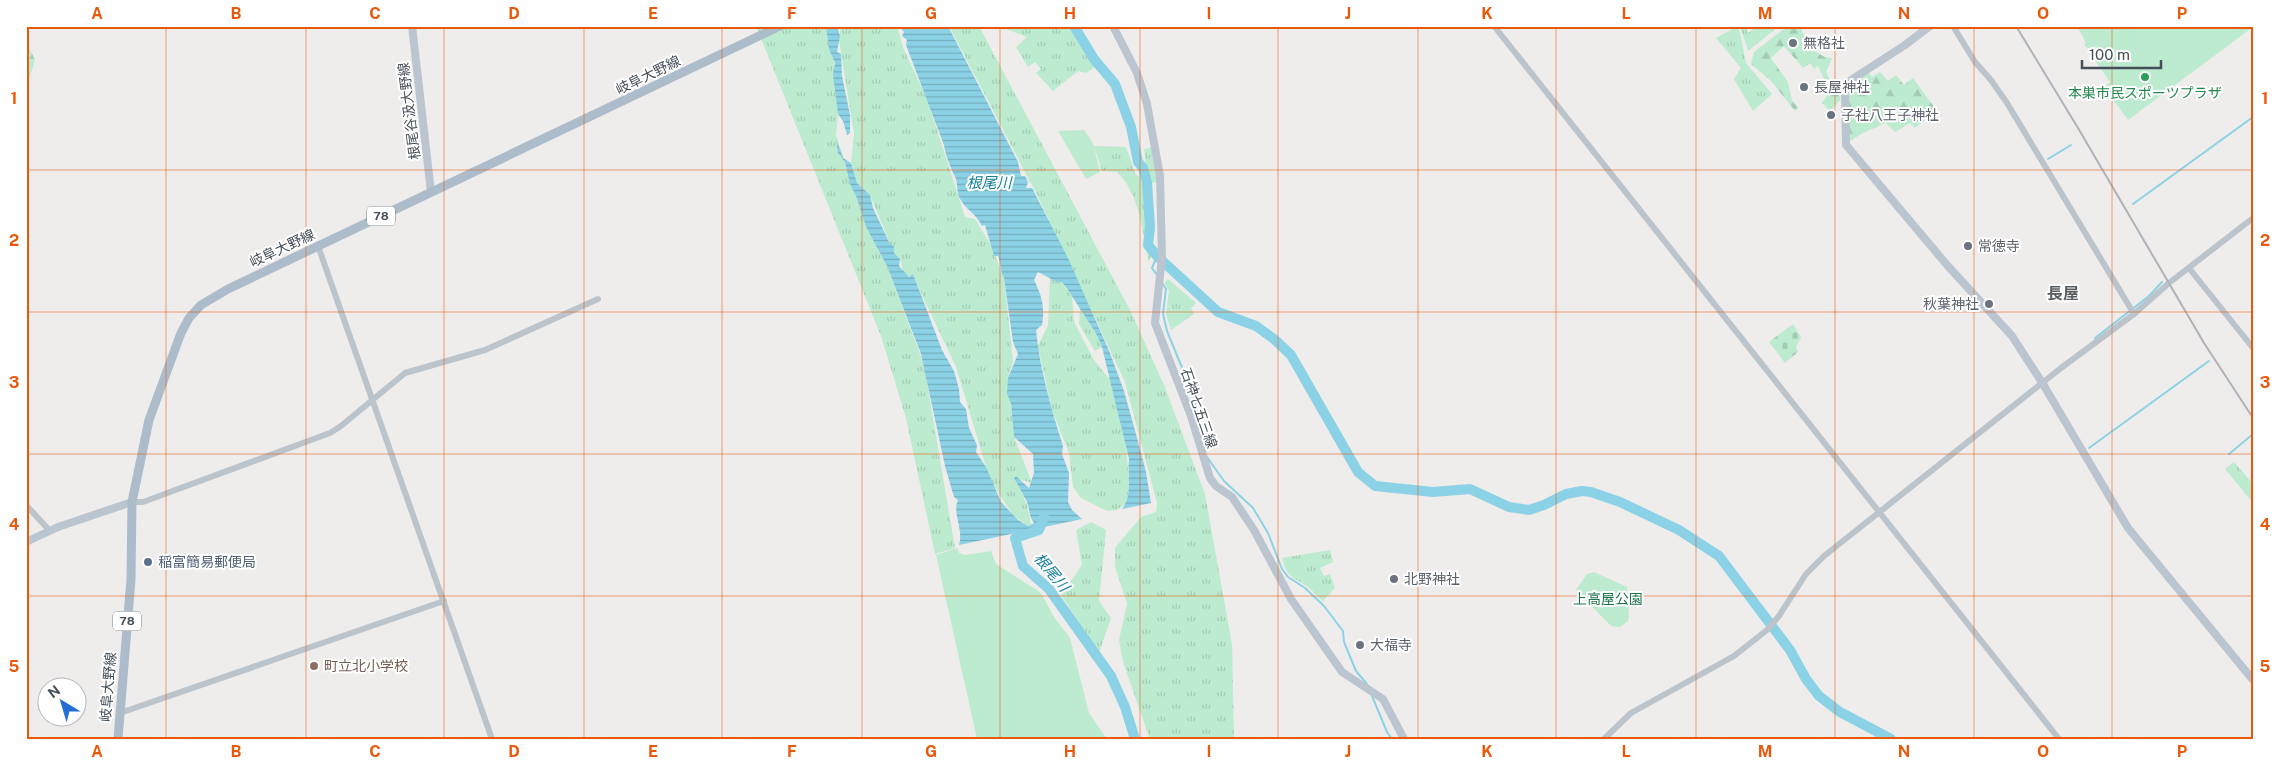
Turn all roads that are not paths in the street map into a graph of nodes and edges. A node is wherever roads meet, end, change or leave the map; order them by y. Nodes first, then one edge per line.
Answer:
1 (412, 26) edge
2 (780, 26) edge
3 (1113, 26) edge
4 (1494, 26) edge
5 (1930, 26) edge
6 (1954, 26) edge
7 (431, 192) junction
8 (2253, 218) edge
9 (318, 246) junction
10 (2189, 268) junction
11 (598, 299) dead end
12 (2134, 314) junction
13 (2253, 348) edge
14 (2043, 384) junction
15 (373, 400) junction
16 (132, 502) junction
17 (26, 505) edge
18 (1879, 512) junction
19 (50, 531) junction
20 (26, 542) edge
21 (444, 601) junction
22 (2253, 680) edge
23 (120, 714) junction
24 (118, 739) edge
25 (492, 739) edge
26 (1404, 739) edge
27 (1604, 739) edge
28 (2059, 739) edge

1 - 7 main road, 根尾谷汲大野線
2 - 7 main road, 岐阜大野線 / 78
3 - 26 main road, 石神七五三線
4 - 18 street
5 - 14 main road
6 - 12 street
7 - 9 main road, 岐阜大野線 / 78
8 - 10 street
9 - 15 street
9 - 16 main road, 岐阜大野線 / 78
10 - 12 street
10 - 13 street
11 - 15 street
12 - 14 street
14 - 18 street
14 - 22 main road
15 - 16 street
15 - 21 street
16 - 19 main road
16 - 23 main road, 岐阜大野線 / 78
17 - 19 street
18 - 27 street
18 - 28 street
19 - 20 main road
21 - 23 street
21 - 25 street
23 - 24 main road, 岐阜大野線 / 78

